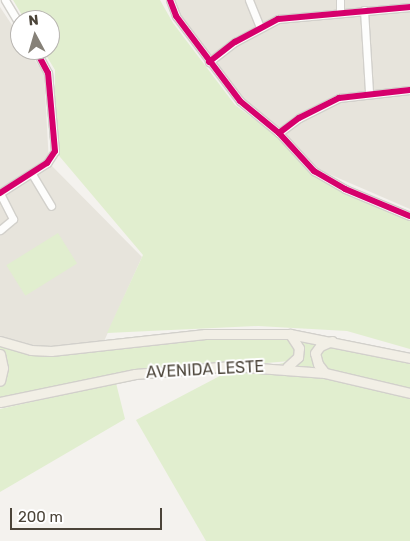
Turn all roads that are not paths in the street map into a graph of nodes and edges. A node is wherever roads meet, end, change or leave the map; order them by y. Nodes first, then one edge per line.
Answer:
1 (170, 0) edge
2 (249, 0) edge
3 (340, 0) edge
4 (410, 7) edge
5 (364, 10) junction
6 (340, 11) junction
7 (260, 27) junction
8 (41, 60) edge
9 (209, 62) junction
10 (410, 90) edge
11 (369, 92) junction
12 (279, 133) junction
13 (32, 174) junction
14 (0, 193) edge
15 (51, 206) dead end
16 (410, 216) edge
17 (0, 230) edge
18 (290, 334) junction
19 (0, 341) edge
20 (335, 341) junction
21 (0, 354) edge
22 (410, 358) edge
23 (287, 368) junction
24 (326, 373) junction
25 (0, 381) edge
26 (410, 392) edge
27 (0, 402) edge

1 - 9 street
2 - 7 street
3 - 6 street
4 - 5 street
5 - 6 street
5 - 11 street
6 - 7 street
7 - 9 street
8 - 13 street
9 - 12 street
10 - 11 street
11 - 12 street
12 - 16 street
13 - 14 street
13 - 15 street
14 - 17 street
18 - 19 main road, AVENIDA LESTE
18 - 20 main road, AVENIDA LESTE
18 - 23 main road
20 - 22 main road, AVENIDA LESTE
20 - 24 main road
21 - 25 main road
23 - 24 main road, AVENIDA LESTE
23 - 27 main road, AVENIDA LESTE
24 - 26 main road, AVENIDA LESTE

